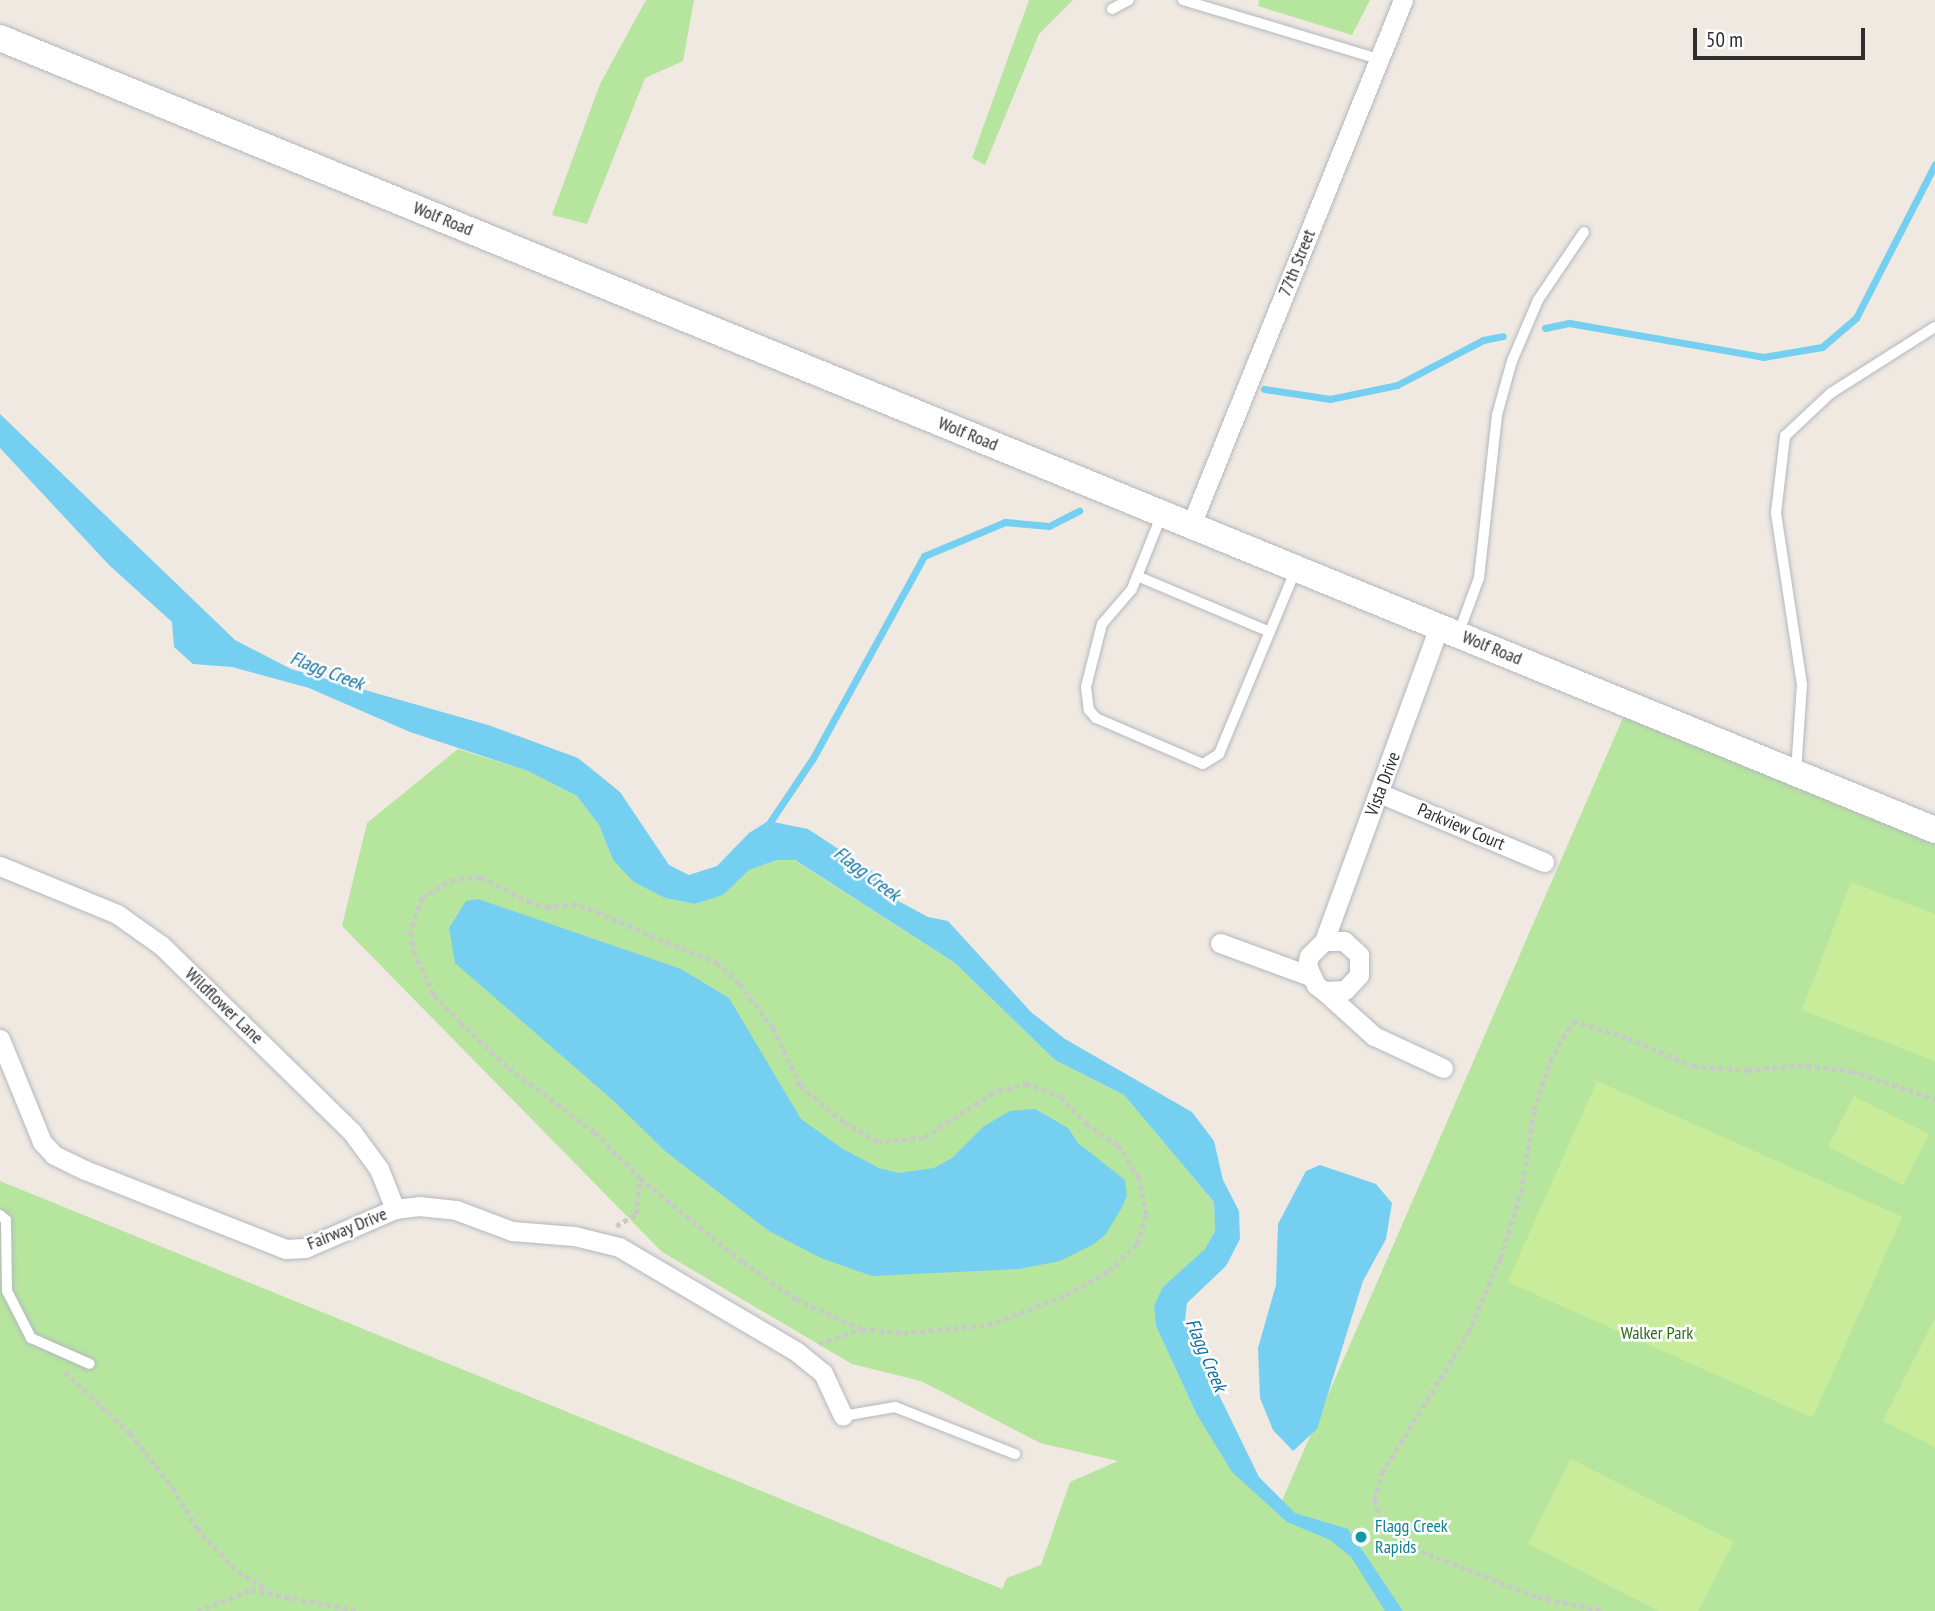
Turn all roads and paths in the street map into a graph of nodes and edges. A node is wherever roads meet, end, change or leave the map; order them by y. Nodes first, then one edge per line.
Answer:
1 (1129, 0) edge
2 (1183, 0) edge
3 (1402, 0) edge
4 (1112, 9) dead end
5 (0, 38) edge
6 (1379, 59) junction
7 (1584, 232) dead end
8 (1935, 327) edge
9 (1162, 513) junction
10 (1191, 525) junction
11 (1296, 568) junction
12 (1137, 576) junction
13 (1449, 630) junction
14 (1270, 632) junction
15 (1796, 772) junction
16 (1379, 793) junction
17 (1935, 830) edge
18 (1544, 862) dead end
19 (0, 866) edge
20 (1324, 941) junction
21 (1220, 943) dead end
22 (1310, 976) junction
23 (1324, 991) junction
24 (0, 1040) edge
25 (1443, 1068) dead end
26 (1935, 1099) edge
27 (640, 1178) junction
28 (395, 1209) junction
29 (0, 1215) edge
30 (596, 1241) junction
31 (862, 1329) junction
32 (797, 1352) junction
33 (54, 1363) dead end
34 (90, 1364) dead end
35 (843, 1416) joint
36 (1015, 1454) dead end
37 (268, 1590) junction
38 (197, 1611) edge
39 (359, 1611) edge
40 (1601, 1611) edge

1 - 4 lane
2 - 6 lane
3 - 6 street, 77th Street
5 - 9 street, Wolf Road
6 - 10 street, 77th Street
7 - 13 lane
8 - 15 lane
9 - 10 street, Wolf Road
9 - 12 lane
10 - 11 street, Wolf Road
11 - 13 street, Wolf Road
11 - 14 lane
12 - 14 lane
12 - 14 lane
13 - 15 street, Wolf Road
13 - 16 street, Vista Drive
15 - 17 street, Wolf Road
16 - 18 street, Parkview Court
16 - 20 street, Vista Drive
19 - 28 street, Wildflower Lane
20 - 22 street, Vista Drive
20 - 23 street
21 - 22 street
22 - 23 street
23 - 25 street
24 - 28 street, Fairway Drive
26 - 40 path
27 - 30 path
27 - 31 path
27 - 31 path
28 - 30 street, Fairway Drive
29 - 34 lane
30 - 32 street, Fairway Drive
31 - 32 path
32 - 35 street, Fairway Drive
33 - 37 path
35 - 36 lane
37 - 38 path
37 - 39 path

